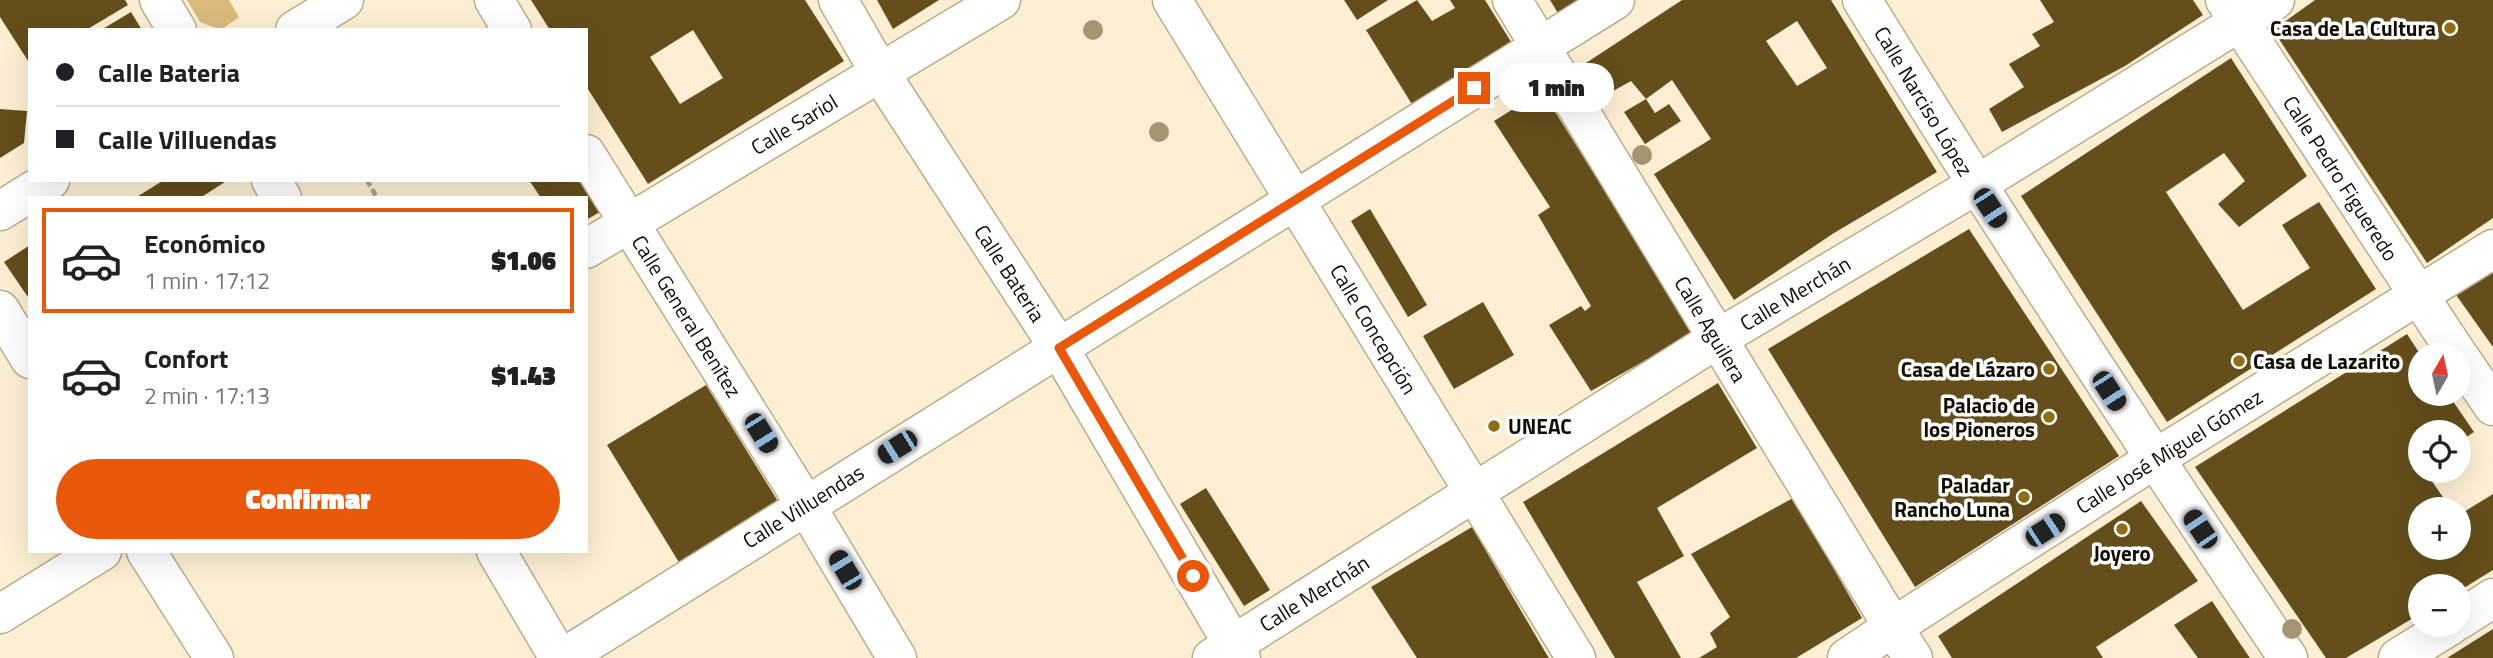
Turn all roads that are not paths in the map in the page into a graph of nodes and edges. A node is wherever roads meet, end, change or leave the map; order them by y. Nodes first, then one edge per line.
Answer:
1 (159, 0) edge
2 (344, 0) edge
3 (494, 0) edge
4 (838, 0) edge
5 (1001, 0) edge
6 (1172, 0) edge
7 (1512, 0) edge
8 (1615, 0) edge
9 (1862, 0) edge
10 (2276, 0) edge
11 (2232, 11) edge
12 (176, 28) edge
13 (299, 28) edge
14 (511, 28) edge
15 (1541, 47) junction
16 (880, 74) junction
17 (588, 157) edge
18 (47, 182) edge
19 (1976, 185) junction
20 (1296, 199) junction
21 (0, 211) edge
22 (627, 222) junction
23 (588, 248) edge
24 (2493, 249) edge
25 (2417, 296) junction
26 (0, 310) edge
27 (1717, 340) junction
28 (2450, 343) edge
29 (1059, 348) junction
30 (28, 356) edge
31 (2471, 374) edge
32 (2493, 406) edge
33 (2154, 460) junction
34 (1472, 493) junction
35 (805, 503) junction
36 (99, 553) edge
37 (147, 553) edge
38 (497, 553) edge
39 (2493, 598) edge
40 (2471, 612) edge
41 (0, 614) edge
42 (2432, 637) edge
43 (1903, 643) edge
44 (2283, 651) edge
45 (1229, 654) edge
46 (214, 658) edge
47 (561, 658) edge
48 (897, 658) edge
49 (1576, 658) edge
50 (1847, 658) edge
51 (2398, 658) edge

1 - 12 street
2 - 13 street
3 - 14 street
4 - 16 street, Calle Bateria
5 - 16 street, Calle Sariol
6 - 20 street, Calle Concepción
7 - 15 street, Calle Aguilera
8 - 15 street, Calle Villuendas
9 - 19 street, Calle Narciso López
10 - 11 street, Calle Merchán
11 - 19 street, Calle Merchán
11 - 25 street, Calle Pedro Figueredo
15 - 20 street, Calle Villuendas
15 - 27 street, Calle Aguilera
16 - 22 street, Calle Sariol
16 - 29 street, Calle Bateria
17 - 22 street, Calle General Benítez
18 - 21 street
19 - 27 street, Calle Merchán
19 - 33 street, Calle Narciso López
20 - 29 street, Calle Villuendas
20 - 34 street, Calle Concepción
22 - 23 street, Calle Sariol
22 - 35 street, Calle General Benítez
24 - 25 street, Calle José Miguel Gómez
25 - 28 street, Calle Pedro Figueredo
25 - 33 street, Calle José Miguel Gómez
26 - 30 street
27 - 34 street, Calle Merchán
27 - 43 street, Calle Aguilera
29 - 35 street, Calle Villuendas
29 - 45 street, Calle Bateria
31 - 32 street, Calle Pedro Figueredo
33 - 43 street, Calle José Miguel Gómez
33 - 44 street, Calle Narciso López
34 - 45 street, Calle Merchán
34 - 49 street, Calle Concepción
35 - 47 street, Calle Villuendas
35 - 48 street, Calle General Benítez
36 - 41 street
37 - 46 street
38 - 47 street
39 - 40 street
42 - 51 street
43 - 50 street, Calle José Miguel Gómez

